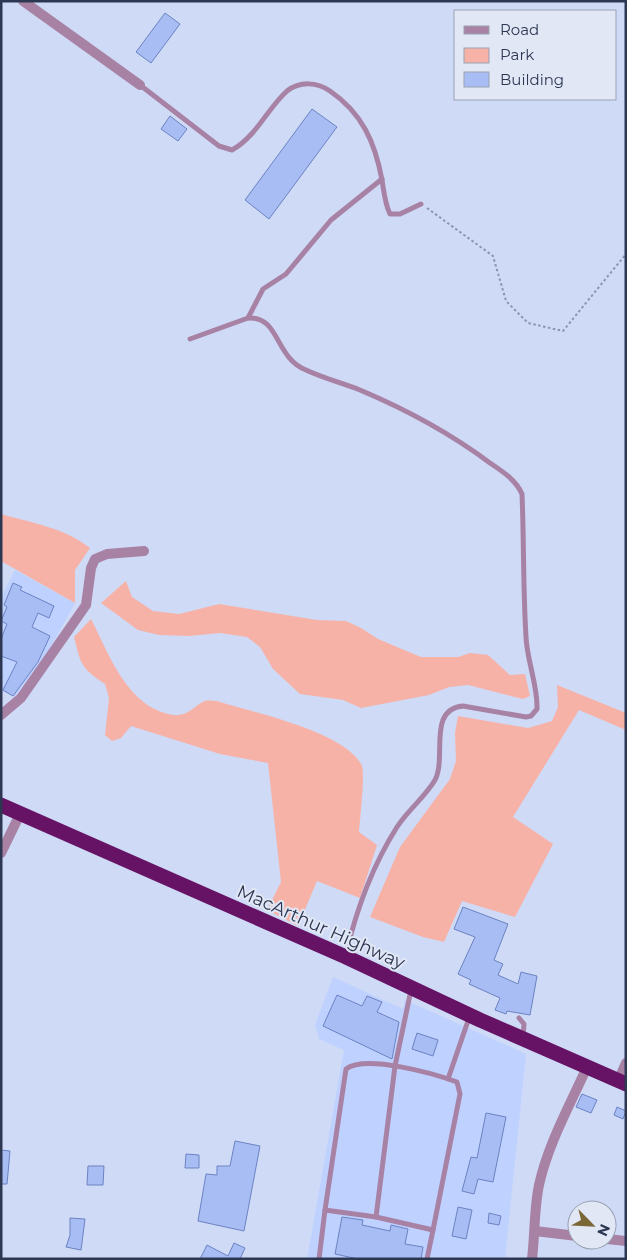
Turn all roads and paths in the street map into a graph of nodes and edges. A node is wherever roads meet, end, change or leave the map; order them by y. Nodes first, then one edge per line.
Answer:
1 (22, 1) edge
2 (140, 85) joint
3 (382, 179) junction
4 (421, 204) joint
5 (626, 254) edge
6 (248, 318) junction
7 (190, 339) dead end
8 (144, 551) dead end
9 (3, 710) edge
10 (1, 805) edge
11 (20, 814) junction
12 (1, 853) edge
13 (346, 957) junction
14 (411, 988) junction
15 (470, 1015) junction
16 (519, 1018) dead end
17 (523, 1040) junction
18 (626, 1063) edge
19 (395, 1066) junction
20 (587, 1067) junction
21 (448, 1079) junction
22 (622, 1082) edge
23 (325, 1210) junction
24 (376, 1217) junction
25 (433, 1230) junction
26 (535, 1231) junction
27 (567, 1235) edge
28 (319, 1259) edge
29 (427, 1259) edge
30 (532, 1259) edge

1 - 2 street
2 - 3 lane
3 - 4 lane
3 - 6 lane
4 - 5 path
6 - 7 lane
6 - 13 lane
8 - 9 street
10 - 11 highway, MacArthur Highway
11 - 12 street
11 - 13 highway, MacArthur Highway
13 - 14 highway, MacArthur Highway
14 - 15 highway, MacArthur Highway
14 - 19 lane
15 - 17 highway, MacArthur Highway
15 - 21 lane
16 - 17 lane
17 - 20 highway, MacArthur Highway
18 - 22 street
19 - 21 lane
19 - 23 lane
19 - 24 lane
20 - 22 highway, MacArthur Highway
20 - 26 street
21 - 25 lane
23 - 24 lane
23 - 28 lane
24 - 25 lane
25 - 29 lane
26 - 27 street
26 - 30 street

